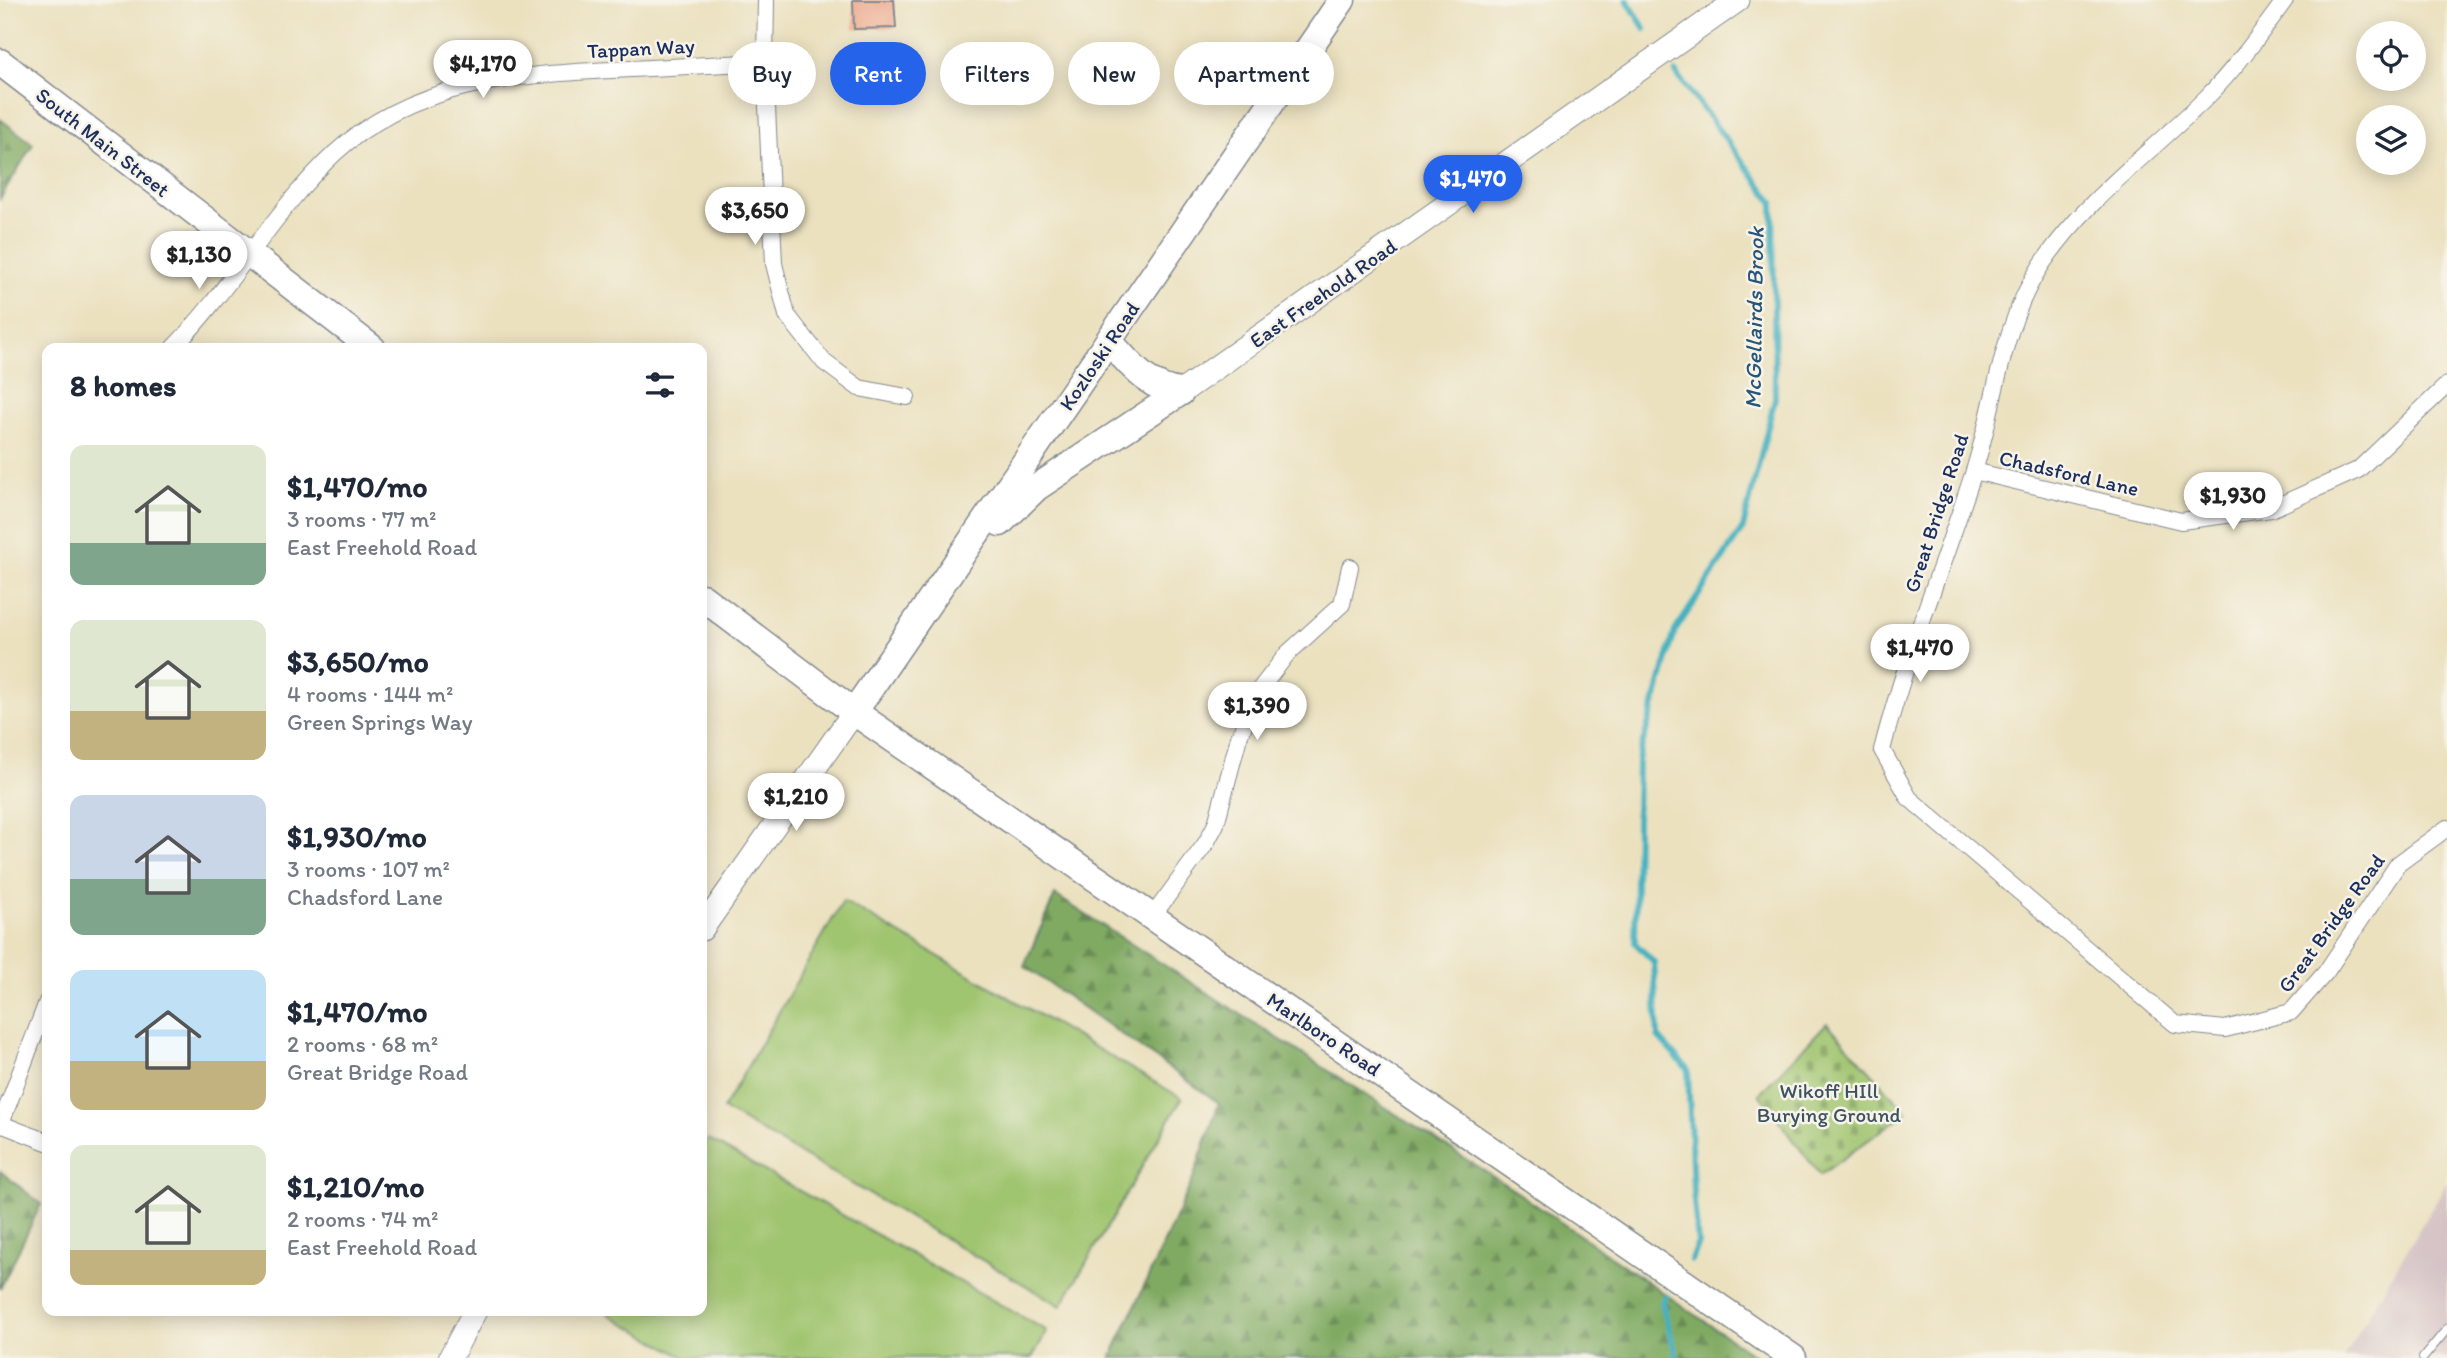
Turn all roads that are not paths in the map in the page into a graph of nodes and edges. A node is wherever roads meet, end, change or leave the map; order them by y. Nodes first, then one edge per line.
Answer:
1 (766, 0) edge
2 (1342, 0) edge
3 (1738, 0) edge
4 (2285, 0) edge
5 (765, 42) edge
6 (0, 62) edge
7 (728, 64) edge
8 (767, 105) edge
9 (250, 256) junction
10 (1109, 341) junction
11 (178, 343) edge
12 (365, 343) edge
13 (2447, 385) edge
14 (1181, 392) junction
15 (906, 397) dead end
16 (1974, 471) junction
17 (961, 561) junction
18 (1350, 567) dead end
19 (707, 601) edge
20 (854, 712) junction
21 (2447, 828) edge
22 (1152, 917) junction
23 (707, 922) edge
24 (42, 1015) edge
25 (0, 1125) edge
26 (42, 1140) edge
27 (472, 1316) edge
28 (2447, 1329) edge
29 (450, 1358) edge
30 (1793, 1358) edge
31 (2423, 1358) edge

1 - 5 street
2 - 10 main road, Kozloski Road
3 - 14 street, East Freehold Road
4 - 16 street, Great Bridge Road
6 - 9 main road, South Main Street
7 - 9 street, Tappan Way
8 - 15 street
9 - 11 street, Tappan Way
9 - 12 main road, South Main Street
10 - 14 main road
10 - 17 main road, Kozloski Road
13 - 16 street, Chadsford Lane
14 - 17 main road
16 - 21 street, Great Bridge Road
17 - 20 main road, Kozloski Road
18 - 22 street
19 - 20 main road
20 - 22 main road, Marlboro Road
20 - 23 street
22 - 30 main road, Marlboro Road
24 - 25 street
25 - 26 street
27 - 29 street
28 - 31 lane

